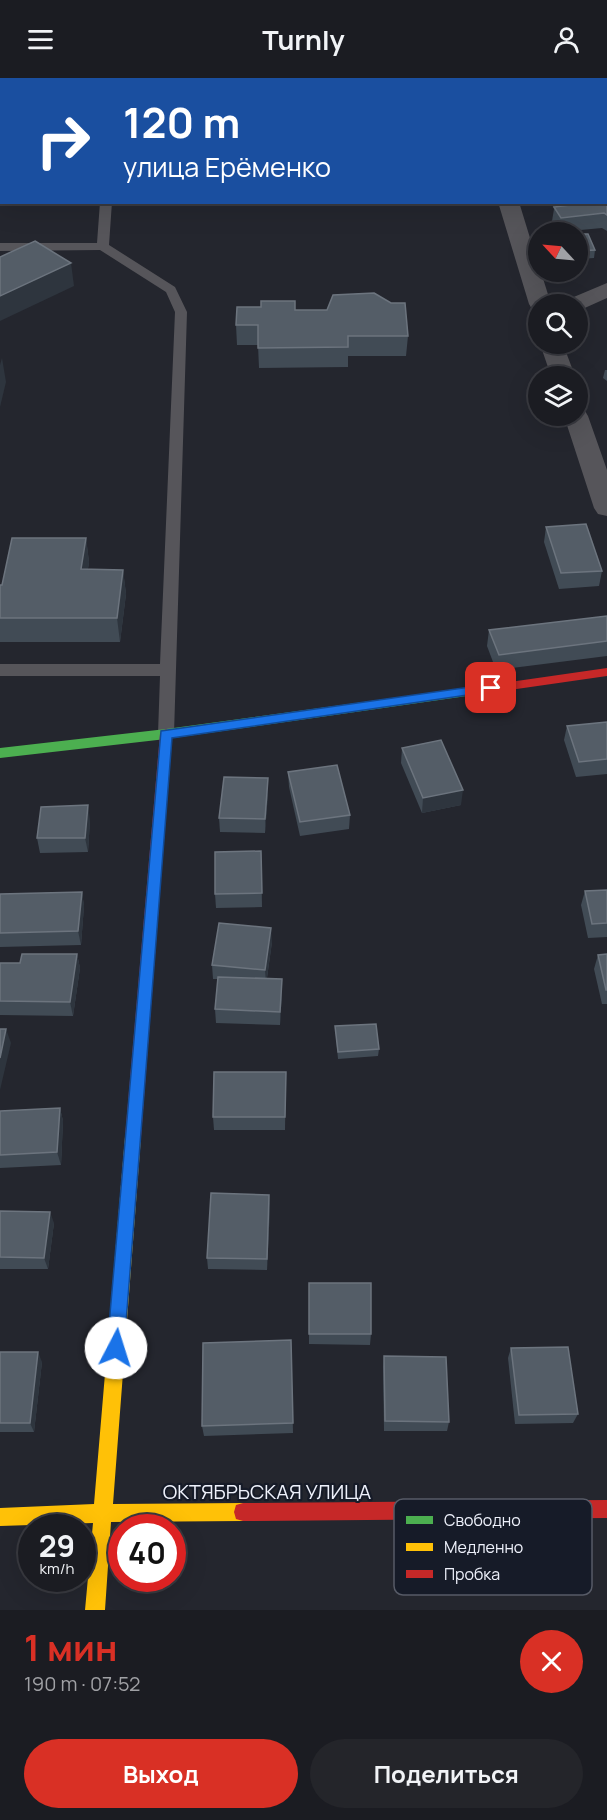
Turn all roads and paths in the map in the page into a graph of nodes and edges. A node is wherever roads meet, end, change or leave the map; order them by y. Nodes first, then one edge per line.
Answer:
1 (106, 204) edge
2 (509, 204) edge
3 (103, 246) junction
4 (0, 247) edge
5 (607, 290) edge
6 (537, 294) edge
7 (588, 299) edge
8 (584, 426) edge
9 (596, 440) edge
10 (607, 508) edge
11 (168, 669) junction
12 (0, 670) edge
13 (607, 672) edge
14 (166, 734) junction
15 (0, 753) edge
16 (592, 1509) edge
17 (607, 1509) edge
18 (394, 1511) edge
19 (102, 1513) junction
20 (0, 1517) edge
21 (95, 1610) edge

1 - 3 lane
2 - 6 street
3 - 4 lane
3 - 11 lane
5 - 7 street
8 - 9 street
9 - 10 street
11 - 12 lane
11 - 14 lane
13 - 14 street
14 - 15 street
14 - 19 street
16 - 17 street, ОКТЯБРЬСКАЯ УЛИЦА
18 - 19 street, ОКТЯБРЬСКАЯ УЛИЦА
19 - 20 street, ОКТЯБРЬСКАЯ УЛИЦА
19 - 21 street

